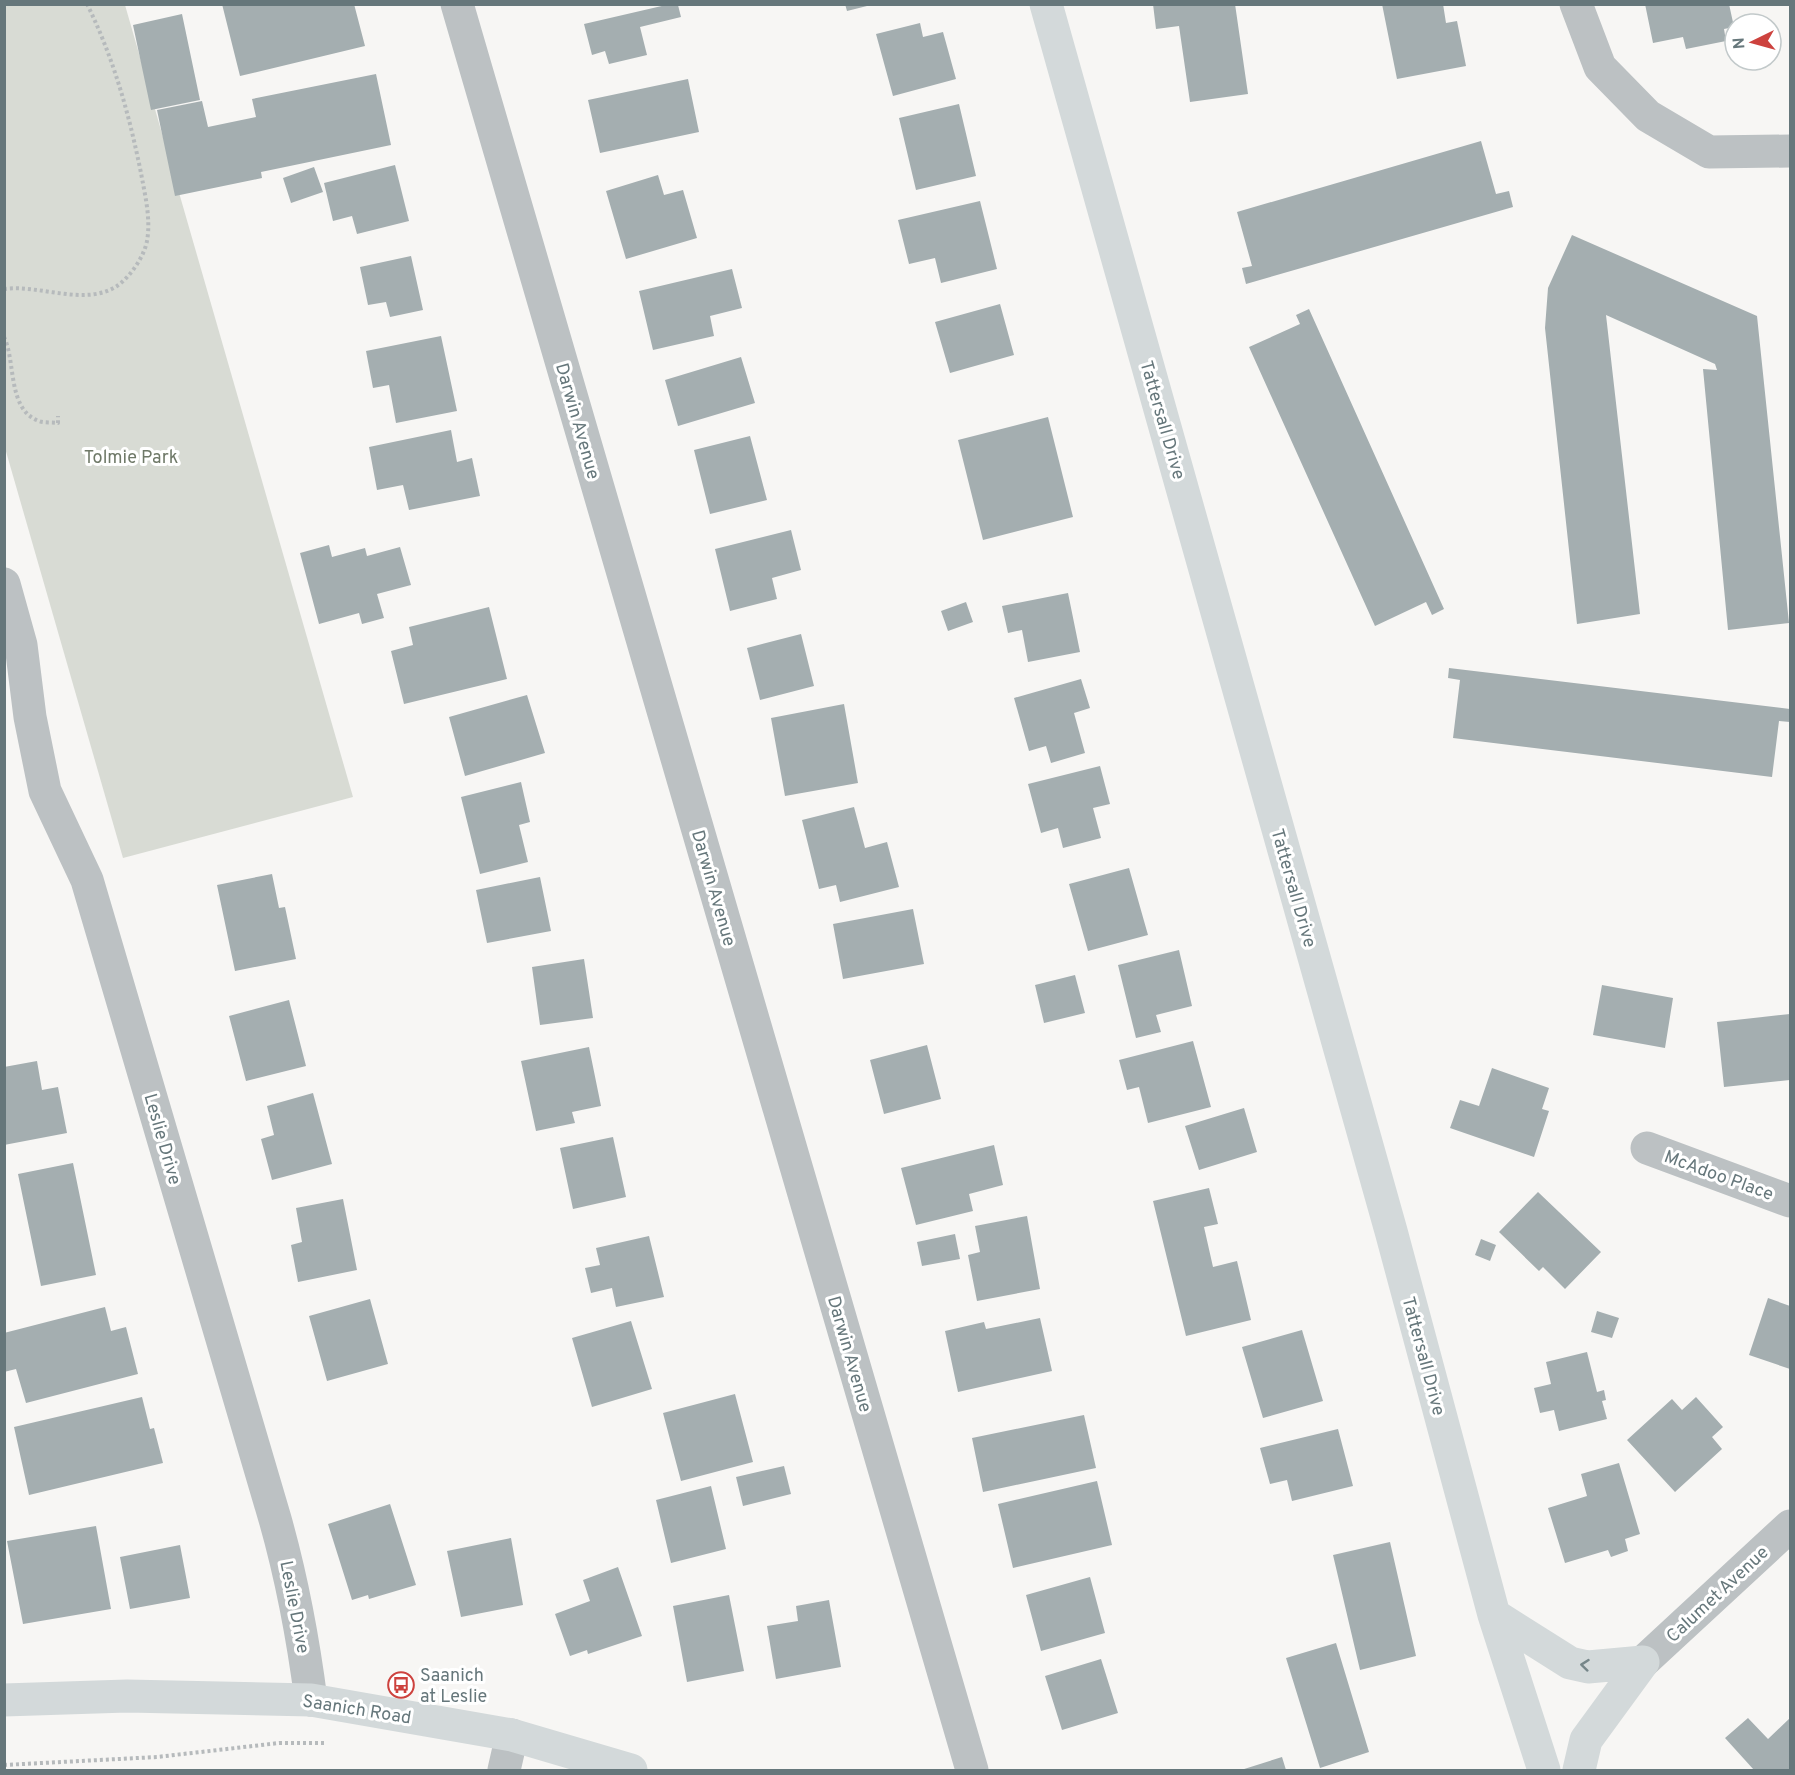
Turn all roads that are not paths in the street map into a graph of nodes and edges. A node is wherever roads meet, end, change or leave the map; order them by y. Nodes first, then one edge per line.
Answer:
1 (457, 4) edge
2 (1046, 4) edge
3 (1576, 4) edge
4 (1791, 151) edge
5 (4, 584) edge
6 (1647, 1148) dead end
7 (1791, 1201) edge
8 (1791, 1526) edge
9 (1494, 1615) junction
10 (1643, 1662) junction
11 (4, 1700) edge
12 (310, 1700) junction
13 (512, 1736) junction
14 (504, 1770) edge
15 (632, 1770) edge
16 (972, 1770) edge
17 (1544, 1770) edge
18 (1579, 1770) edge

1 - 16 street, Darwin Avenue
2 - 9 main road, Tattersall Drive
3 - 4 street
5 - 12 street, Leslie Drive
6 - 7 street, McAdoo Place
8 - 10 street, Calumet Avenue
10 -> 9 main road
9 - 17 main road, Tattersall Drive
10 - 18 main road
11 - 12 main road, Saanich Road
12 - 13 main road, Saanich Road
13 - 14 street
13 - 15 main road, Saanich Road

